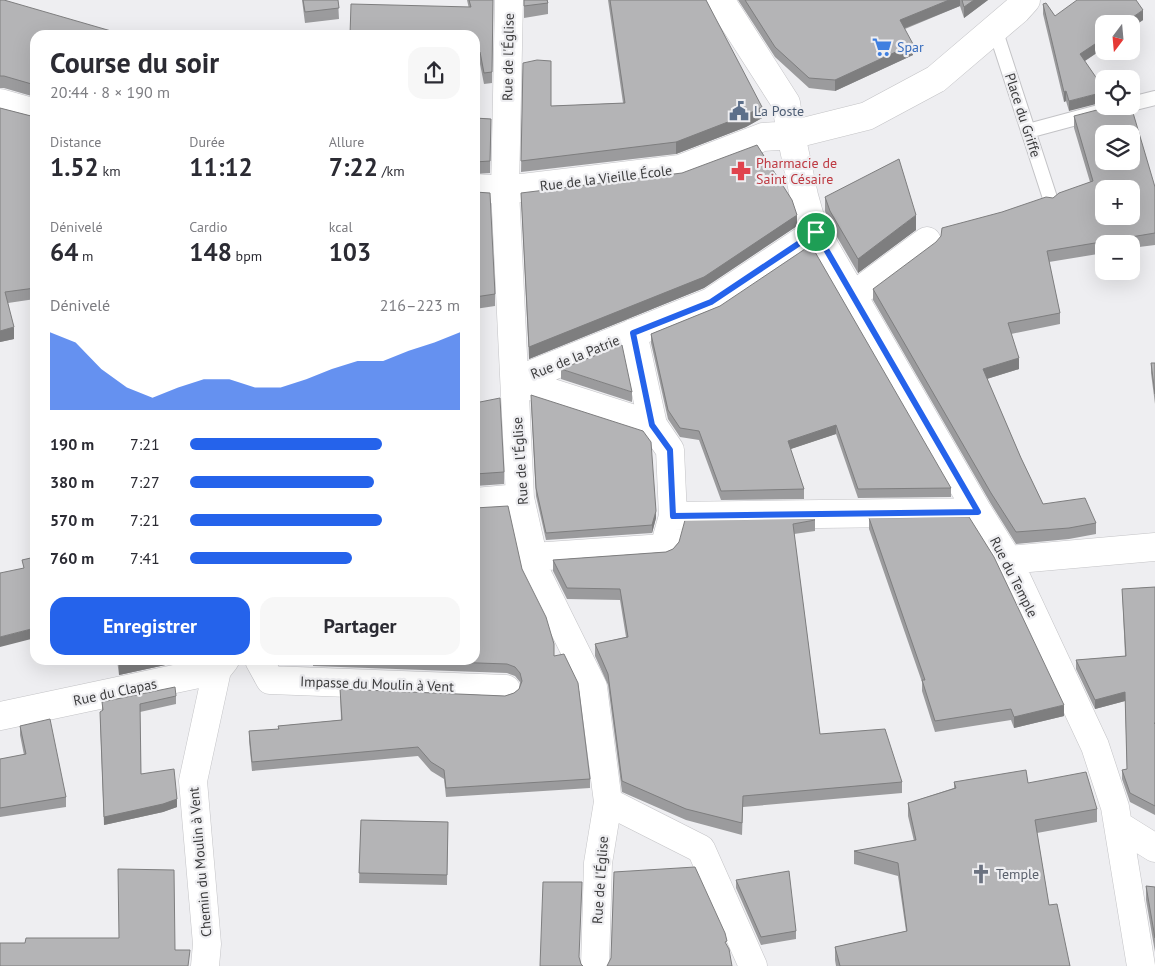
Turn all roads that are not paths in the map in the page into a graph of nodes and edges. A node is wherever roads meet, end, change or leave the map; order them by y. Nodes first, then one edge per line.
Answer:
1 (509, 0) edge
2 (720, 0) edge
3 (1026, 0) edge
4 (995, 29) junction
5 (1155, 98) edge
6 (1140, 102) edge
7 (0, 103) edge
8 (30, 111) edge
9 (1095, 113) edge
10 (1028, 131) junction
11 (791, 136) junction
12 (480, 188) edge
13 (505, 190) junction
14 (1051, 201) edge
15 (816, 232) junction
16 (927, 241) dead end
17 (854, 295) junction
18 (633, 333) junction
19 (515, 381) junction
20 (652, 425) junction
21 (520, 498) junction
22 (480, 502) edge
23 (978, 512) junction
24 (673, 516) junction
25 (1155, 548) edge
26 (533, 557) junction
27 (1008, 560) junction
28 (222, 665) edge
29 (262, 665) edge
30 (506, 689) dead end
31 (0, 716) edge
32 (608, 802) junction
33 (1118, 825) junction
34 (1155, 848) edge
35 (204, 966) edge
36 (595, 966) edge
37 (753, 966) edge
38 (1141, 966) edge

1 - 13 street, Rue de l'Église
2 - 11 street, Rue du Temple
3 - 4 street, Rue de la Vieille École
4 - 10 lane, Place du Griffe
4 - 11 street, Rue de la Vieille École
5 - 6 lane
7 - 8 street
9 - 10 lane
10 - 14 lane, Place du Griffe
11 - 13 street, Rue de la Vieille École
11 - 15 street, Rue du Temple
12 - 13 street, Rue de la Vieille École
13 - 19 street, Rue de l'Église
15 - 17 street, Rue du Temple
15 - 18 street, Rue de la Patrie
16 - 17 street
17 - 23 street, Rue du Temple
18 - 19 street, Rue de la Patrie
18 - 20 street
19 - 20 street
19 - 21 street, Rue de l'Église
20 - 24 street
21 - 22 street
21 - 26 street, Rue de l'Église
23 - 24 street
23 - 27 street, Rue du Temple
24 - 26 street
25 - 27 street
26 - 32 street, Rue de l'Église
27 - 33 street, Rue du Temple
28 - 31 street, Rue du Clapas
28 - 35 street, Chemin du Moulin à Vent
29 - 30 street, Impasse du Moulin à Vent
32 - 36 street, Rue de l'Église
32 - 37 street
33 - 34 street
33 - 38 street, Rue du Temple

